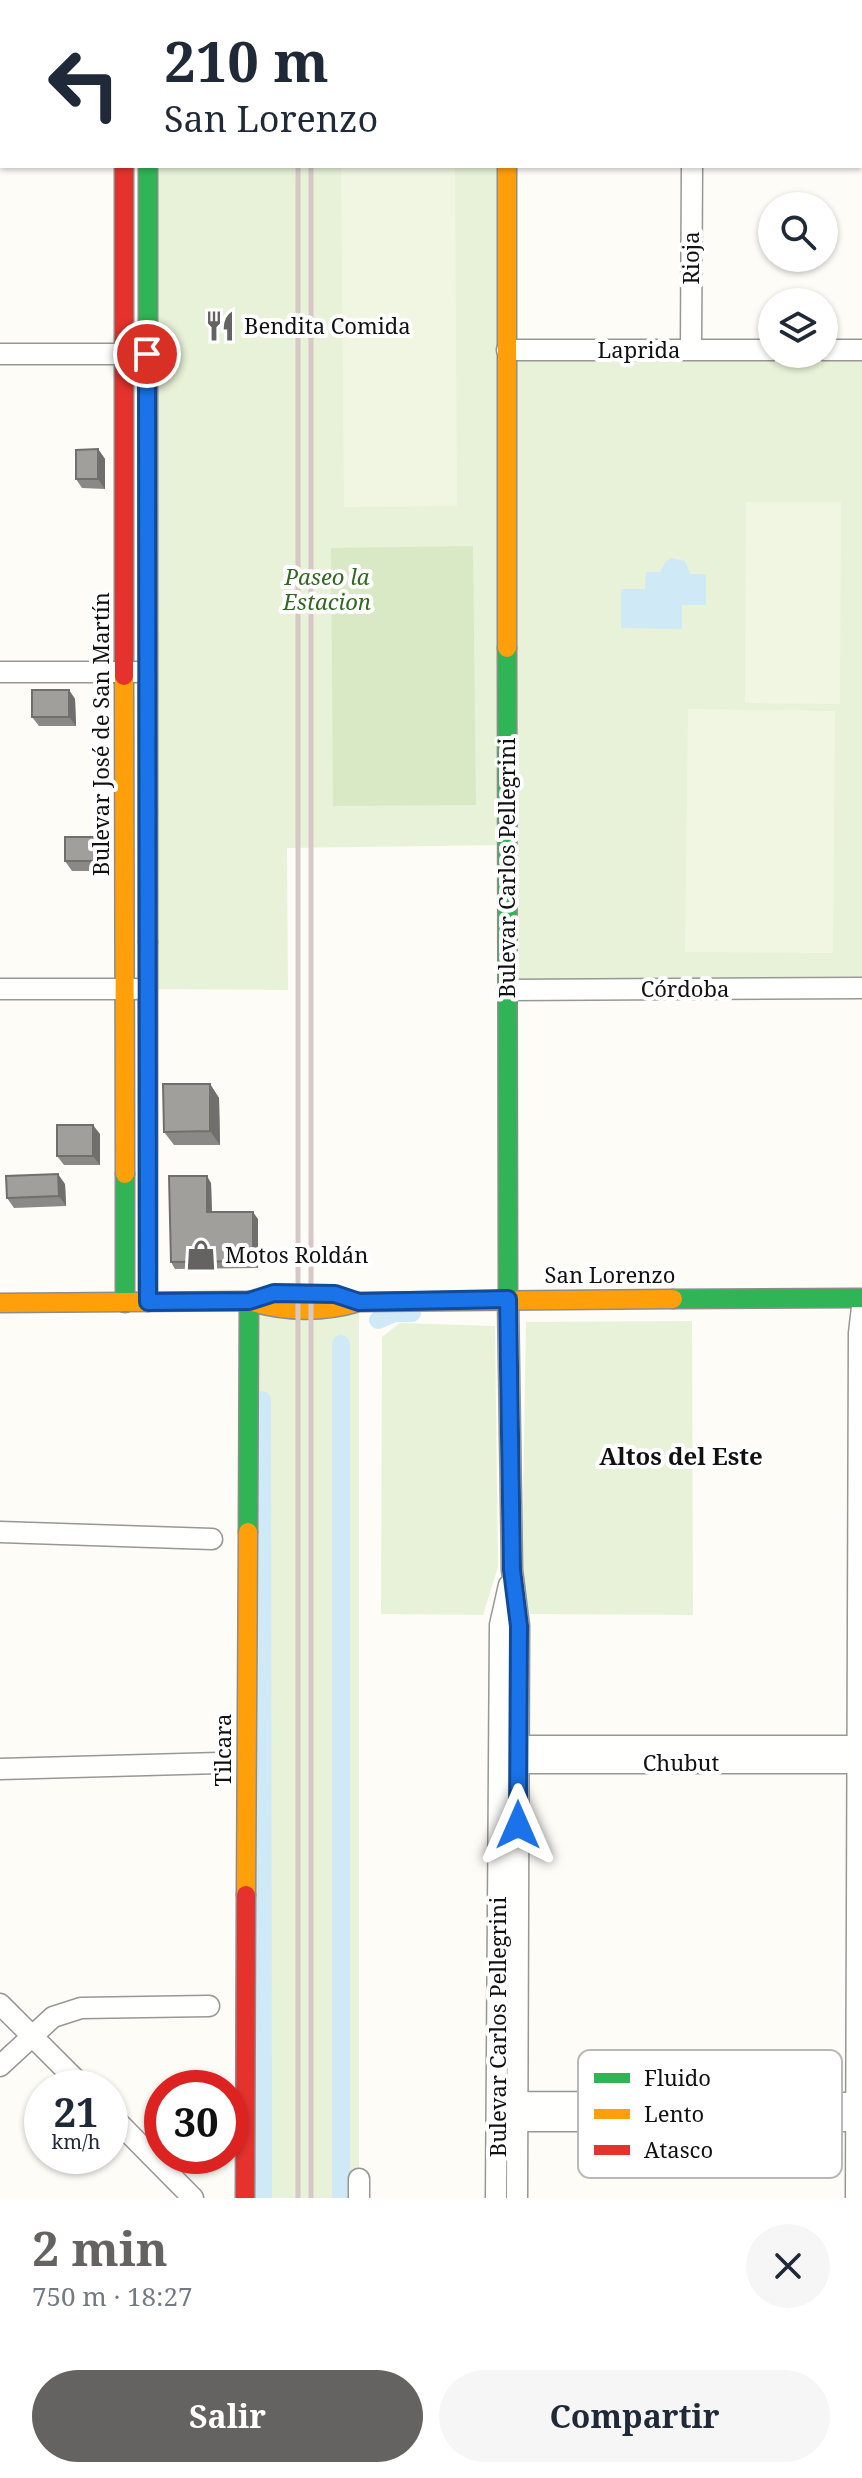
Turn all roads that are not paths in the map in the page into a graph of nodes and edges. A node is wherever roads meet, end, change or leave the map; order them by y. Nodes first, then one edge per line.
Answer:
1 (124, 168) edge
2 (148, 168) edge
3 (507, 168) edge
4 (692, 168) edge
5 (507, 350) junction
6 (691, 350) junction
7 (758, 350) edge
8 (838, 350) edge
9 (862, 350) edge
10 (0, 354) edge
11 (125, 354) junction
12 (147, 354) junction
13 (0, 672) edge
14 (125, 672) junction
15 (148, 672) junction
16 (862, 988) edge
17 (0, 989) edge
18 (125, 989) junction
19 (147, 989) junction
20 (507, 990) junction
21 (862, 1298) edge
22 (508, 1299) junction
23 (249, 1301) junction
24 (148, 1302) junction
25 (0, 1303) edge
26 (125, 1303) junction
27 (862, 1307) edge
28 (0, 1532) edge
29 (212, 1539) dead end
30 (860, 1754) edge
31 (509, 1755) junction
32 (219, 1763) dead end
33 (0, 1769) edge
34 (0, 2004) edge
35 (209, 2006) dead end
36 (31, 2035) junction
37 (0, 2066) edge
38 (66, 2070) edge
39 (507, 2112) junction
40 (578, 2112) edge
41 (859, 2112) edge
42 (128, 2132) edge
43 (193, 2198) edge
44 (245, 2198) edge
45 (496, 2198) edge
46 (517, 2198) edge
47 (856, 2198) edge

1 - 11 main road, Bulevar José de San Martín
2 - 12 main road
3 - 5 main road, Bulevar Carlos Pellegrini
4 - 6 street, Rioja
5 - 6 street, Laprida
5 - 20 main road, Bulevar Carlos Pellegrini
6 - 7 street, Laprida
8 - 9 street
10 - 11 street
11 - 12 street
11 - 14 main road, Bulevar José de San Martín
12 - 15 main road
13 - 14 street
14 - 15 street
14 - 18 main road, Bulevar José de San Martín
15 - 19 main road
16 - 20 street, Córdoba
17 - 18 street
18 - 19 street
18 - 26 main road, Bulevar José de San Martín
19 - 24 main road
20 - 22 main road, Bulevar Carlos Pellegrini
21 - 22 main road, San Lorenzo
22 - 23 main road, San Lorenzo
22 - 31 street, Bulevar Carlos Pellegrini
23 - 24 main road, San Lorenzo
23 - 44 main road, Tilcara
24 - 26 main road, San Lorenzo
25 - 26 main road, San Lorenzo
27 - 30 street
28 - 29 street
30 - 31 street, Chubut
30 - 41 street
31 - 39 street, Bulevar Carlos Pellegrini
32 - 33 street
34 - 36 street
35 - 36 street
36 - 37 street
36 - 38 street
39 - 40 street
39 - 45 street, Bulevar Carlos Pellegrini
39 - 46 street, Bulevar Carlos Pellegrini
41 - 47 street
42 - 43 street

